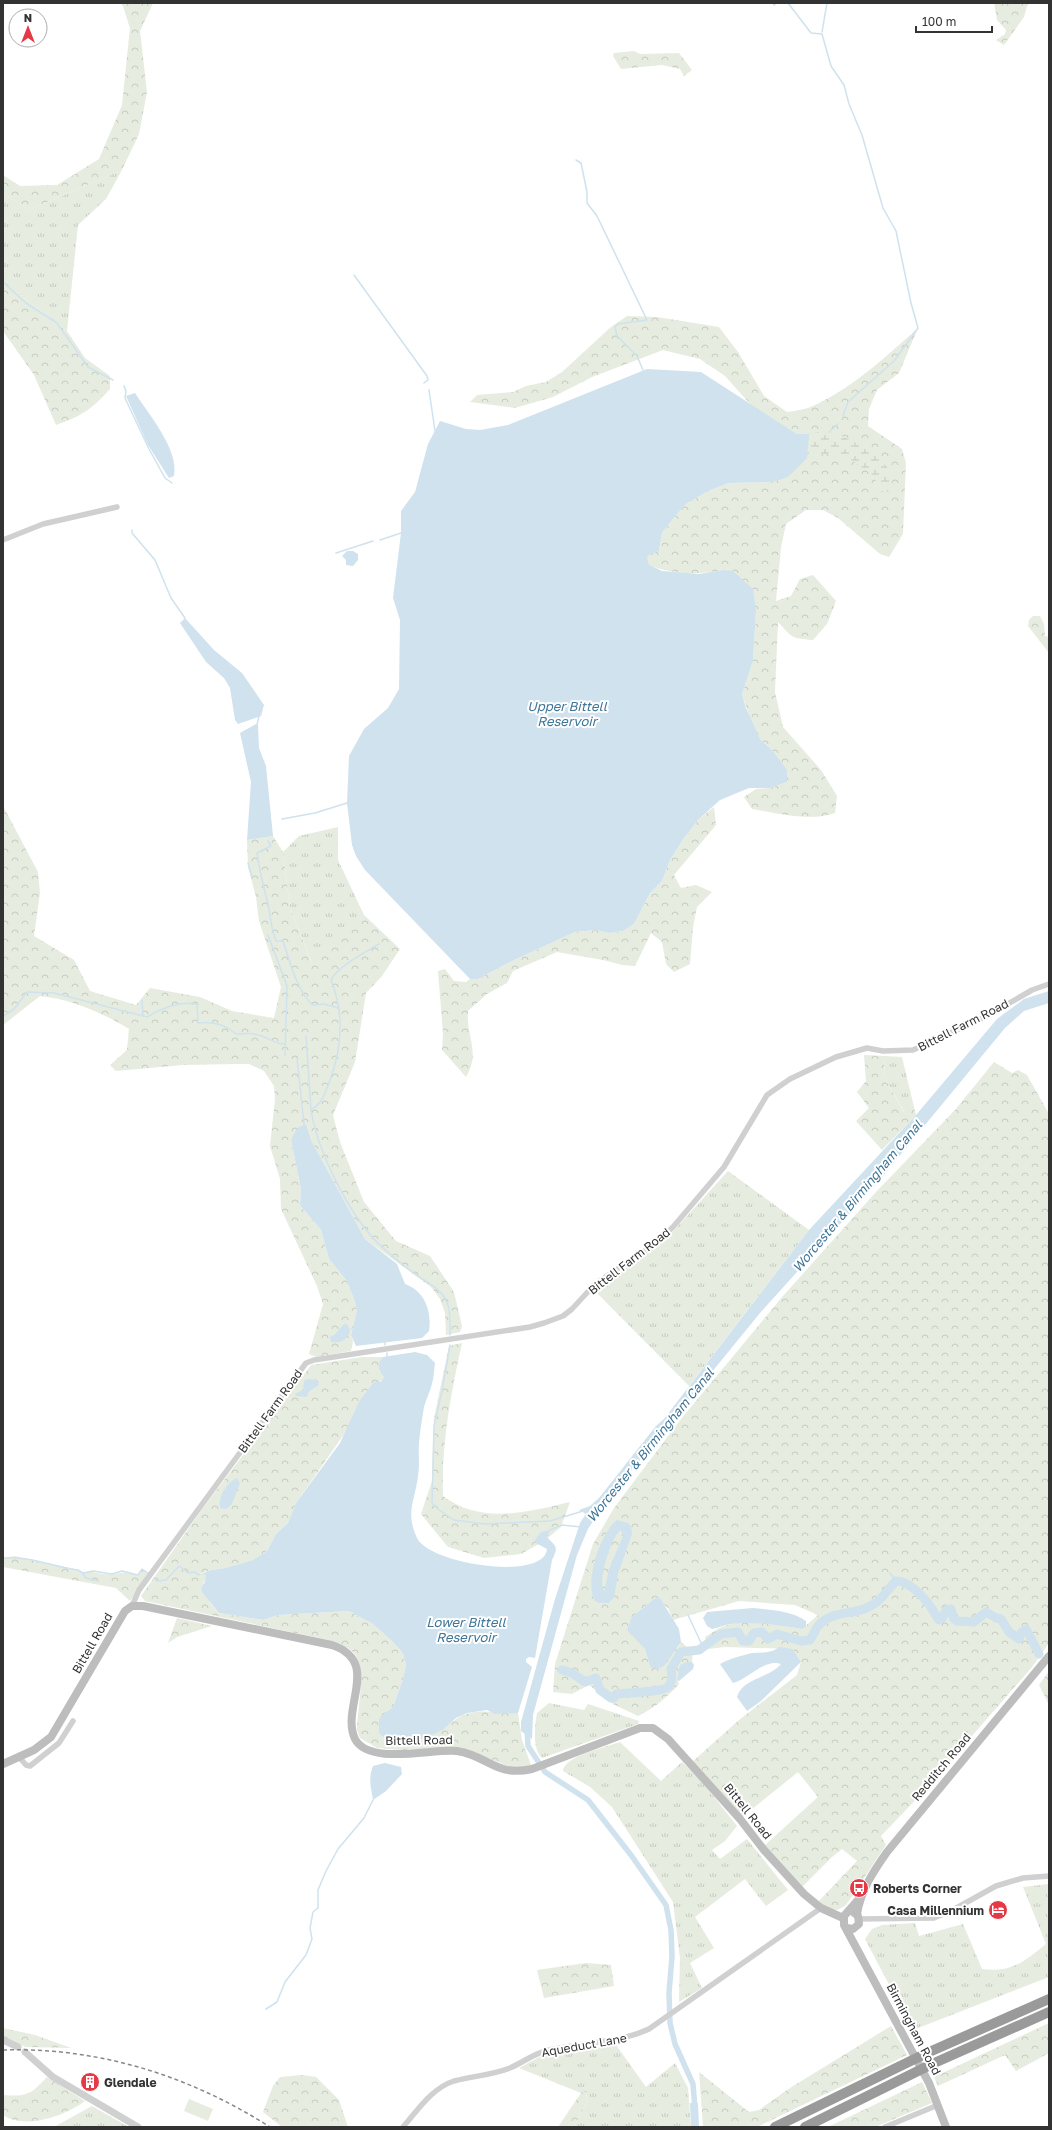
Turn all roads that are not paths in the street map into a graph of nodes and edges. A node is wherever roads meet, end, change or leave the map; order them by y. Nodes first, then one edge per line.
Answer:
1 (117, 507) dead end
2 (3, 540) edge
3 (1049, 984) edge
4 (132, 1606) junction
5 (1049, 1656) edge
6 (73, 1721) dead end
7 (20, 1758) junction
8 (3, 1764) edge
9 (1049, 1876) edge
10 (860, 1899) junction
11 (821, 1908) junction
12 (845, 1916) junction
13 (858, 1917) junction
14 (847, 1928) junction
15 (856, 1928) junction
16 (855, 1945) junction
17 (1049, 1999) edge
18 (1049, 2012) edge
19 (3, 2040) edge
20 (18, 2047) joint
21 (25, 2052) joint
22 (938, 2105) junction
23 (138, 2127) edge
24 (403, 2127) edge
25 (775, 2127) edge
26 (805, 2127) edge
27 (885, 2127) edge
28 (946, 2127) edge

1 - 2 street
3 - 4 street, Bittell Farm Road
4 - 7 main road, Bittell Road
4 - 11 main road, Bittell Road
5 - 10 main road, Redditch Road
6 - 7 street
7 - 8 main road, Bittell Road
9 - 13 street
10 - 12 main road, Redditch Road
10 - 13 main road, Redditch Road
11 - 12 main road, Bittell Road
11 - 24 street, Aqueduct Lane
12 - 13 main road
12 - 14 main road
13 - 15 main road
14 - 15 main road
14 - 16 main road, Birmingham Road
15 - 16 main road
16 - 22 main road, Birmingham Road
17 - 25 highway
18 - 26 highway
19 - 20 street
20 - 21 street
21 - 23 street
22 - 27 street
22 - 28 main road, Birmingham Road

